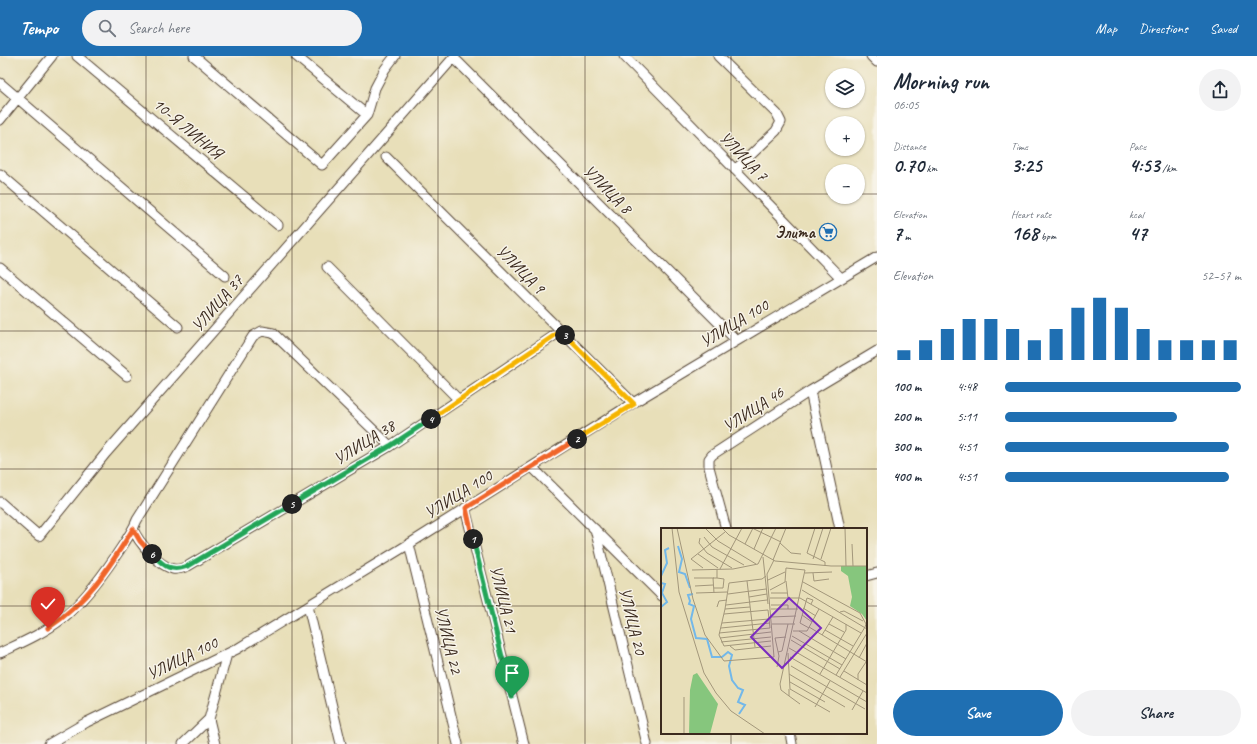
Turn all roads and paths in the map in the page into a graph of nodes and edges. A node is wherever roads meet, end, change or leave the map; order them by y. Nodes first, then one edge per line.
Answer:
1 (52, 56) edge
2 (77, 56) edge
3 (194, 56) edge
4 (296, 56) edge
5 (395, 56) edge
6 (624, 56) edge
7 (718, 56) edge
8 (871, 56) edge
9 (456, 58) edge
10 (877, 62) edge
11 (0, 83) edge
12 (18, 98) junction
13 (367, 115) junction
14 (0, 120) edge
15 (386, 157) dead end
16 (735, 170) junction
17 (0, 174) edge
18 (278, 225) dead end
19 (877, 257) edge
20 (327, 267) dead end
21 (0, 268) edge
22 (225, 276) dead end
23 (841, 278) junction
24 (178, 328) dead end
25 (561, 331) junction
26 (736, 340) junction
27 (877, 351) edge
28 (128, 376) dead end
29 (810, 391) junction
30 (459, 400) junction
31 (634, 404) junction
32 (390, 446) junction
33 (532, 467) junction
34 (0, 502) edge
35 (466, 508) junction
36 (726, 528) edge
37 (840, 528) edge
38 (133, 529) junction
39 (595, 529) junction
40 (409, 544) junction
41 (877, 573) edge
42 (867, 576) edge
43 (661, 595) edge
44 (308, 606) junction
45 (0, 653) edge
46 (227, 654) junction
47 (209, 719) junction
48 (790, 734) edge
49 (49, 744) edge
50 (183, 744) edge
51 (215, 744) edge
52 (341, 744) edge
53 (458, 744) edge
54 (524, 744) edge
55 (646, 744) edge
56 (792, 744) edge

1 - 12 street
2 - 18 street, 10-Я ЛИНИЯ
3 - 13 street
4 - 13 street
5 - 13 street
6 - 16 street, УЛИЦА 7
7 - 16 street
8 - 10 street
9 - 26 street, УЛИЦА 8
9 - 34 street, УЛИЦА 37
11 - 12 street
12 - 14 street
12 - 22 street
15 - 25 street, УЛИЦА 9
16 - 23 street, УЛИЦА 7
17 - 24 street
19 - 23 street, УЛИЦА 100
20 - 30 street
21 - 28 street
23 - 26 street, УЛИЦА 100
25 - 30 street, УЛИЦА 38
25 - 31 street, УЛИЦА 9
26 - 31 street, УЛИЦА 100
27 - 29 street, УЛИЦА 46
29 - 36 street, УЛИЦА 46
29 - 37 street
30 - 32 street, УЛИЦА 38
31 - 33 street, УЛИЦА 100
32 - 38 street, УЛИЦА 38
32 - 38 street
33 - 35 street, УЛИЦА 100
33 - 39 street
35 - 40 street, УЛИЦА 100
35 - 54 street, УЛИЦА 21
38 - 45 street
39 - 43 street
39 - 55 street, УЛИЦА 20
40 - 44 street, УЛИЦА 100
40 - 53 street, УЛИЦА 22
41 - 42 street
44 - 46 street, УЛИЦА 100
44 - 52 street
46 - 47 street
46 - 49 street, УЛИЦА 100
47 - 50 street
47 - 51 street
48 - 56 street

